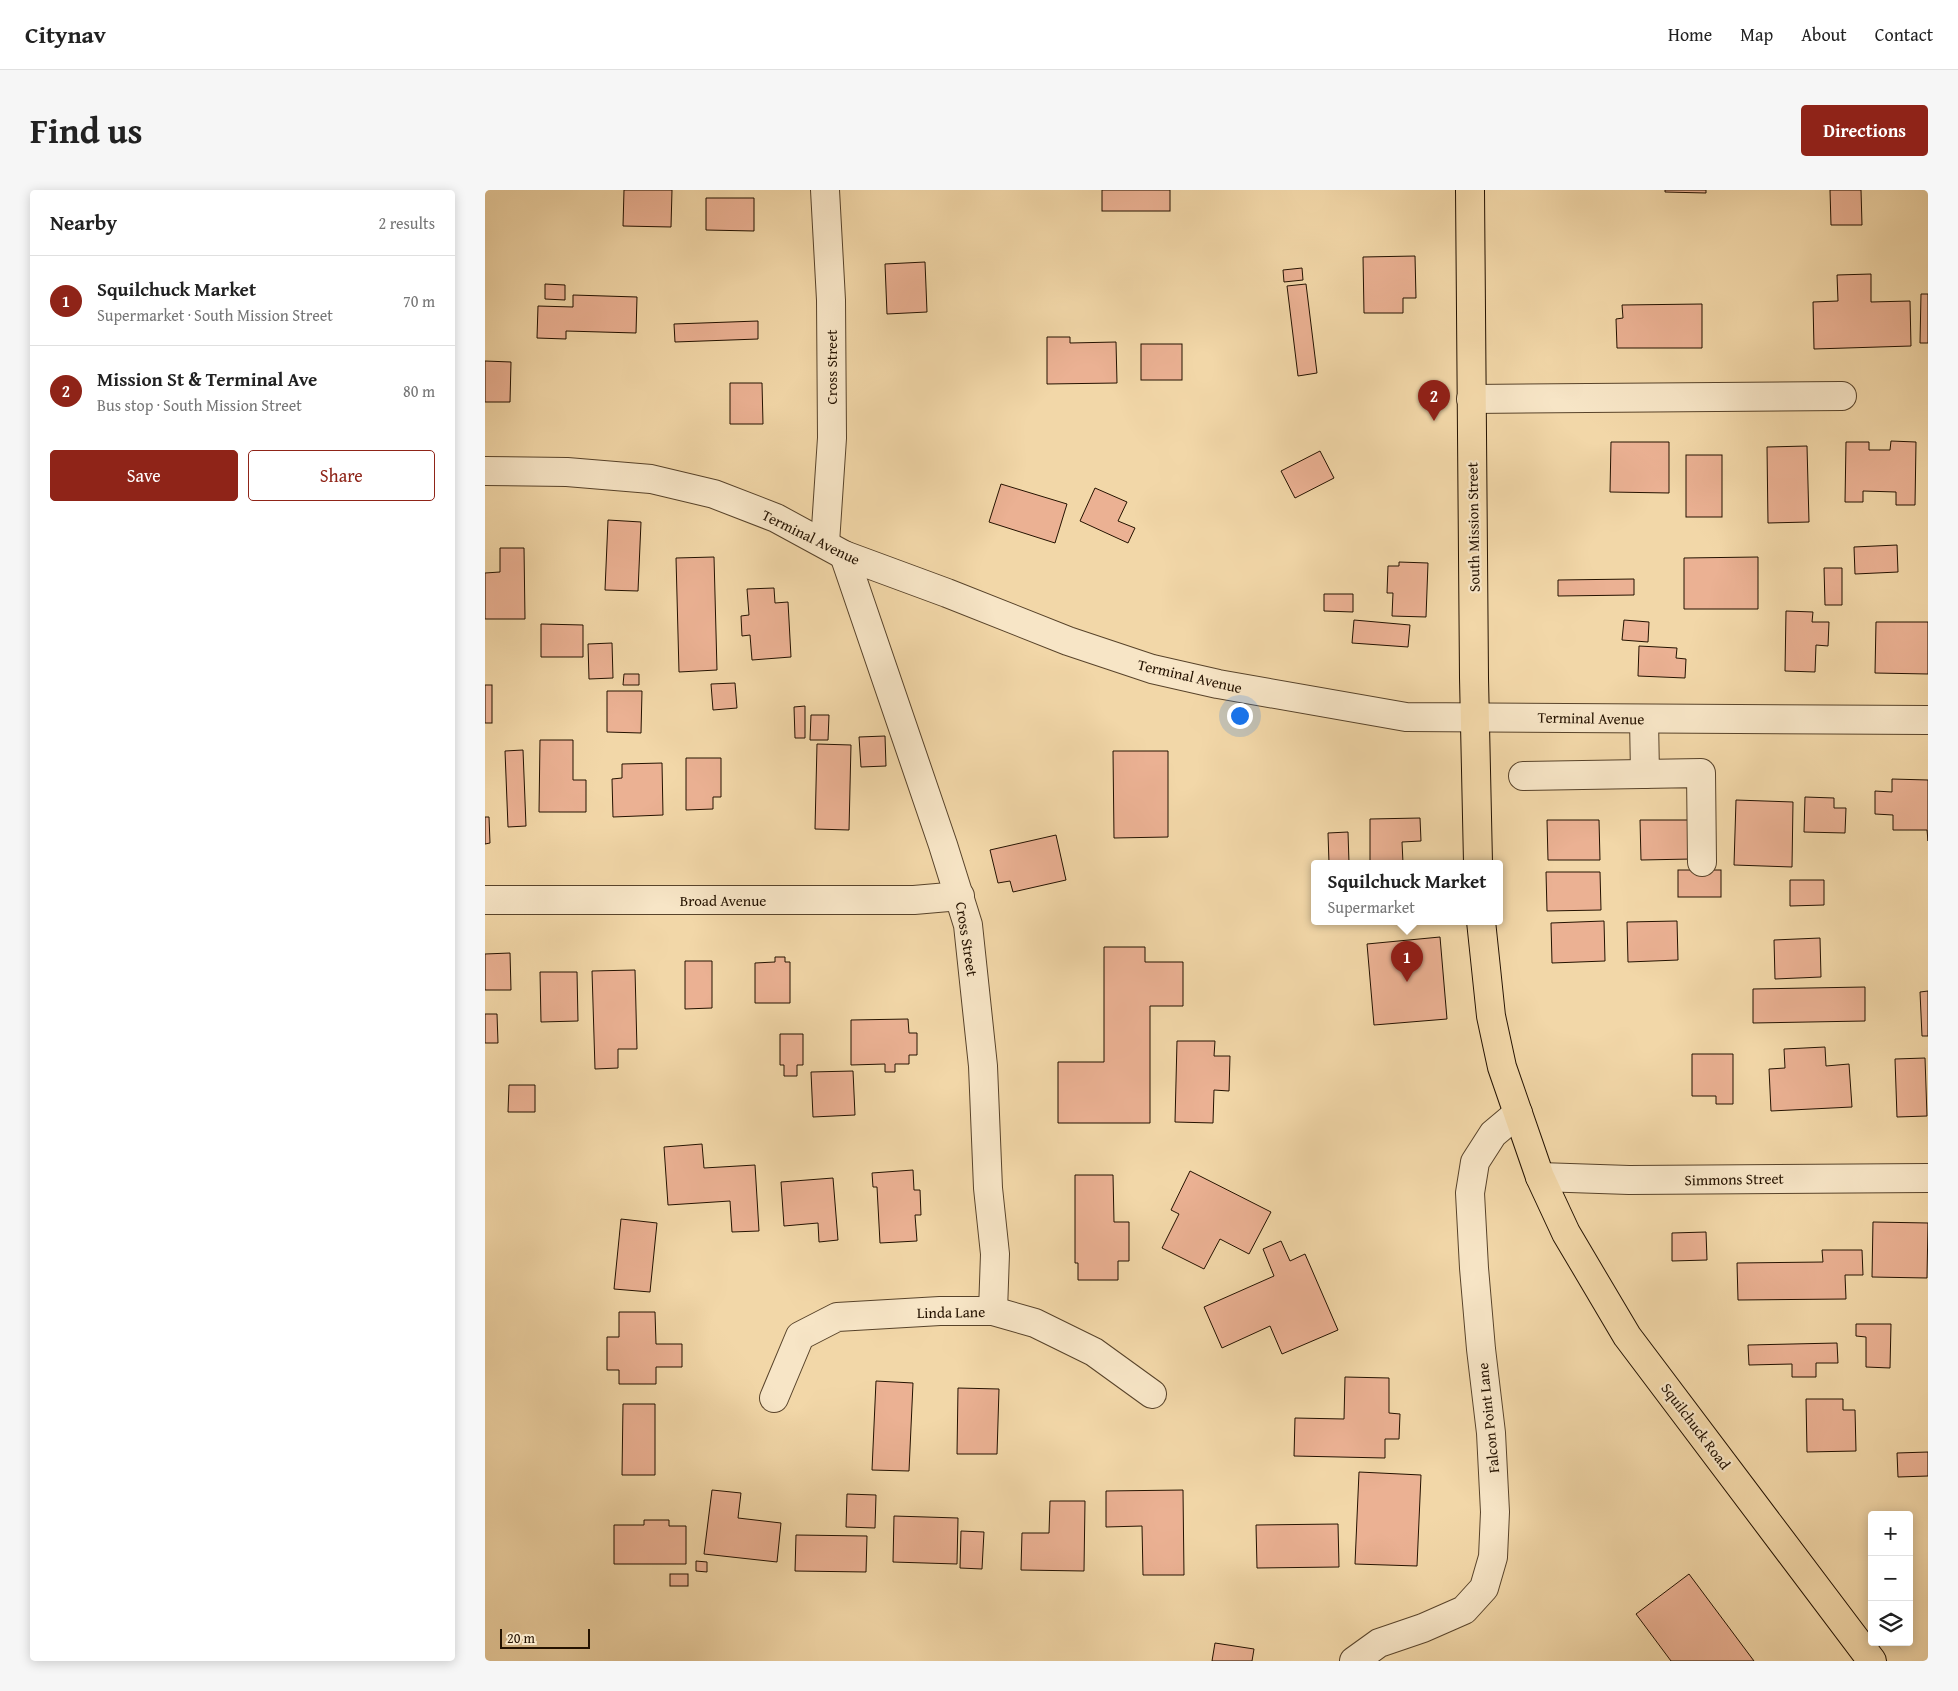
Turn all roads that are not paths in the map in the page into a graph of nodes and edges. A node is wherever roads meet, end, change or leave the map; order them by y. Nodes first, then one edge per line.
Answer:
1 (825, 190) edge
2 (1470, 190) edge
3 (1842, 396) dead end
4 (1471, 398) junction
5 (485, 471) edge
6 (834, 549) junction
7 (1475, 718) junction
8 (1643, 719) junction
9 (1928, 720) edge
10 (1645, 774) junction
11 (1523, 776) dead end
12 (1478, 860) edge
13 (1702, 862) dead end
14 (960, 896) junction
15 (485, 900) edge
16 (1481, 925) edge
17 (1518, 1112) junction
18 (1540, 1177) junction
19 (1928, 1178) edge
20 (993, 1311) junction
21 (1152, 1394) dead end
22 (774, 1398) dead end
23 (1354, 1661) edge
24 (1872, 1661) edge

1 - 6 street, Cross Street
2 - 4 main road, South Mission Street
3 - 4 street
4 - 7 main road, South Mission Street
5 - 6 street, Terminal Avenue
6 - 7 street, Terminal Avenue
6 - 14 street, Cross Street
7 - 8 street, Terminal Avenue
7 - 12 main road, South Mission Street
8 - 9 street, Terminal Avenue
8 - 10 street
10 - 11 street
10 - 13 street
14 - 15 street, Broad Avenue
14 - 20 street, Cross Street
16 - 17 main road
17 - 18 main road
17 - 23 street, Falcon Point Lane
18 - 19 street, Simmons Street
18 - 24 main road, Squilchuck Road
20 - 21 street, Linda Lane
20 - 22 street, Linda Lane

